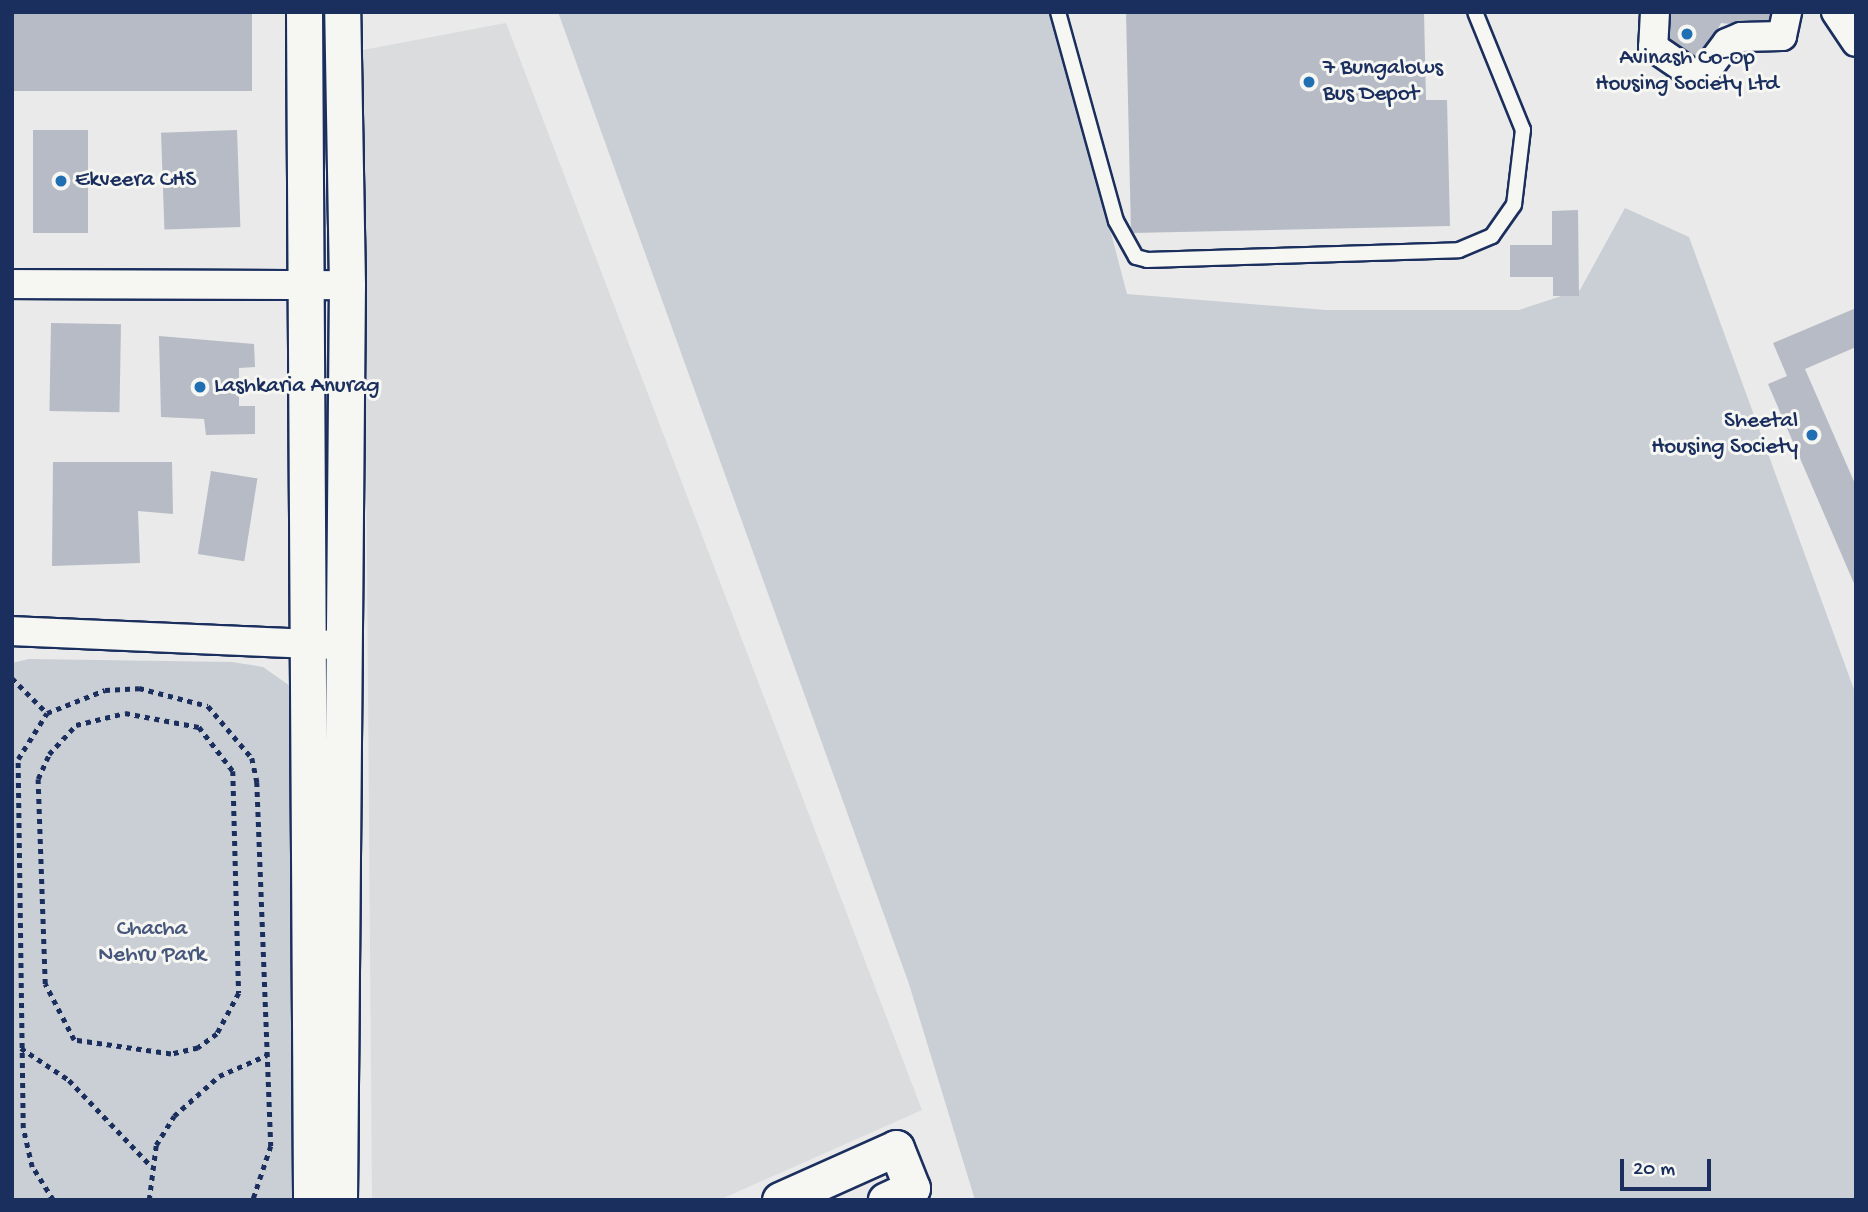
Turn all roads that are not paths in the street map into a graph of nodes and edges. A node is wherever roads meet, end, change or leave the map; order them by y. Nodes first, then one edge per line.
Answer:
1 (304, 12) edge
2 (342, 12) edge
3 (1058, 12) edge
4 (1475, 12) edge
5 (1656, 12) edge
6 (1787, 12) edge
7 (1836, 12) edge
8 (1856, 42) edge
9 (12, 284) edge
10 (347, 285) junction
11 (305, 286) junction
12 (12, 631) edge
13 (306, 645) junction
14 (342, 645) junction
15 (311, 1200) edge
16 (338, 1200) edge
17 (780, 1200) edge
18 (886, 1200) edge

1 - 11 street
2 - 10 street
3 - 4 lane
5 - 6 street
7 - 8 street
9 - 11 street
10 - 11 street
10 - 14 street
11 - 13 street
12 - 13 street
13 - 14 street
13 - 15 street
14 - 16 street
17 - 18 street

